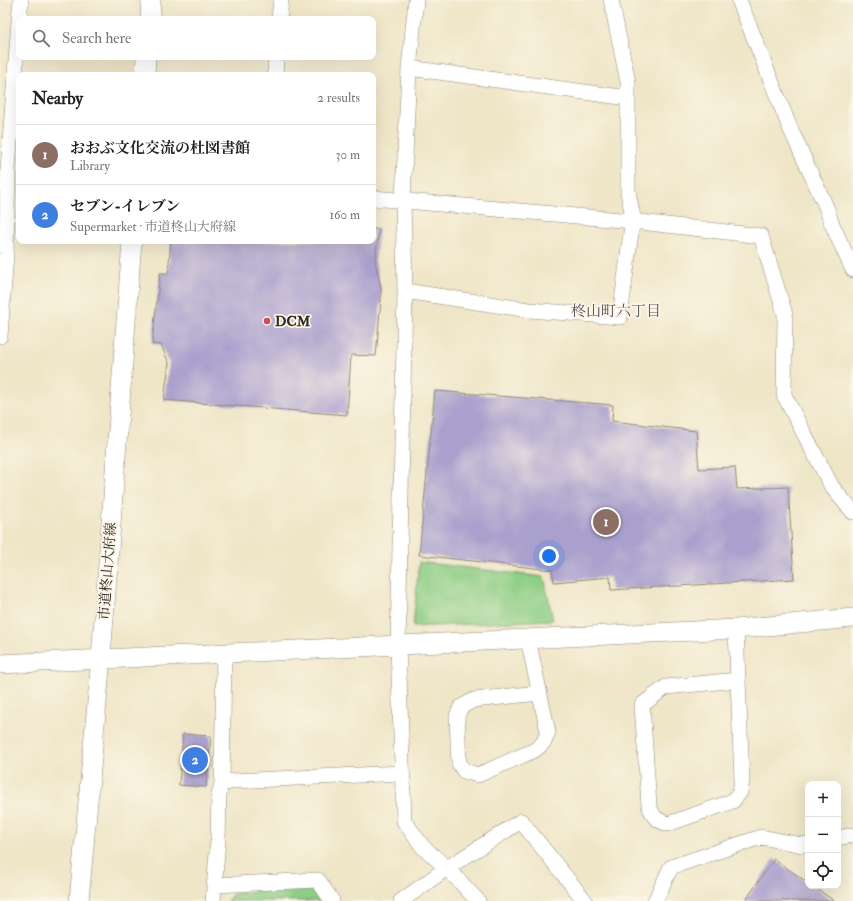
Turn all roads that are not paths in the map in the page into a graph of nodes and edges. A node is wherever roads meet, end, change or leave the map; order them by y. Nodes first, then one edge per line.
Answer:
1 (20, 0) edge
2 (151, 0) edge
3 (281, 0) edge
4 (416, 0) edge
5 (611, 0) edge
6 (739, 0) edge
7 (19, 16) edge
8 (150, 16) edge
9 (279, 16) edge
10 (18, 60) edge
11 (146, 60) edge
12 (276, 60) edge
13 (409, 68) junction
14 (17, 72) edge
15 (145, 72) edge
16 (275, 72) edge
17 (628, 98) junction
18 (16, 110) edge
19 (14, 170) edge
20 (376, 198) edge
21 (403, 200) junction
22 (632, 221) junction
23 (132, 244) edge
24 (3, 254) edge
25 (853, 270) edge
26 (405, 291) junction
27 (0, 336) edge
28 (853, 512) edge
29 (853, 618) edge
30 (736, 629) junction
31 (528, 639) junction
32 (398, 646) junction
33 (224, 653) junction
34 (100, 658) junction
35 (0, 664) edge
36 (738, 680) junction
37 (539, 693) junction
38 (402, 774) junction
39 (222, 784) junction
40 (853, 835) edge
41 (841, 837) edge
42 (805, 844) edge
43 (447, 868) junction
44 (214, 885) junction
45 (78, 901) edge
46 (213, 901) edge
47 (332, 901) edge
48 (401, 901) edge
49 (478, 901) edge
50 (585, 901) edge
51 (655, 901) edge

1 - 7 street
2 - 8 street
3 - 9 street
4 - 13 street
5 - 17 street
6 - 25 street
10 - 14 street
11 - 15 street
12 - 16 street
13 - 17 street
13 - 21 street
17 - 22 street
18 - 19 street
19 - 24 street
20 - 21 street
21 - 22 street
21 - 26 street
22 - 26 street
22 - 28 street
23 - 34 street, 市道柊山大府線
24 - 27 street
26 - 32 street
29 - 30 street
30 - 31 street
30 - 36 street
31 - 32 street
31 - 37 street
32 - 33 street
32 - 38 street
33 - 34 street
33 - 39 street
34 - 35 street
34 - 45 street, 市道柊山大府線
36 - 36 street
37 - 37 street
38 - 39 street
38 - 43 street
39 - 44 street
40 - 41 street
42 - 51 street
43 - 48 street
43 - 49 street
43 - 50 street
44 - 46 street
44 - 47 street

